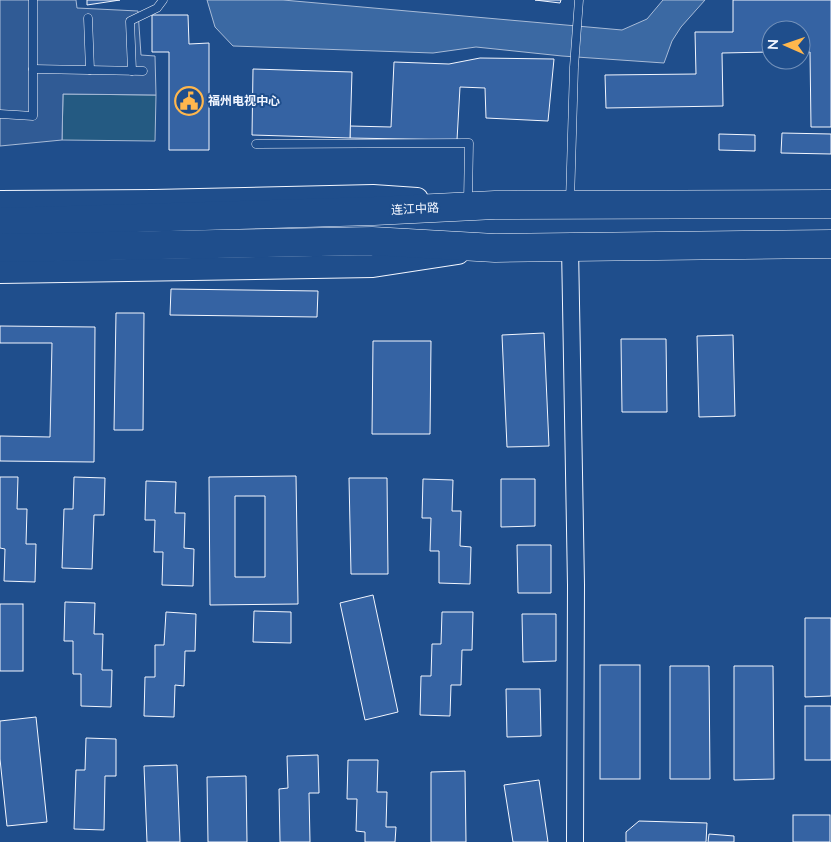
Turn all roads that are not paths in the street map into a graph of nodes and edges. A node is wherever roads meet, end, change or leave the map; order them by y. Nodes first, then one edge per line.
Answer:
1 (33, 0) edge
2 (163, 0) edge
3 (579, 0) edge
4 (88, 18) dead end
5 (33, 70) junction
6 (90, 70) junction
7 (132, 71) junction
8 (143, 71) dead end
9 (0, 114) edge
10 (256, 144) dead end
11 (0, 202) edge
12 (468, 203) junction
13 (831, 204) edge
14 (495, 205) junction
15 (569, 205) junction
16 (0, 222) edge
17 (831, 244) edge
18 (570, 247) junction
19 (0, 248) edge
20 (496, 248) junction
21 (0, 272) edge
22 (574, 842) edge

1 - 5 lane
2 - 7 lane
3 - 15 lane
4 - 6 lane
5 - 6 lane
5 - 9 lane
6 - 7 lane
7 - 8 lane
10 - 12 lane
11 - 12 main road
12 - 14 main road
13 - 15 highway, 连江中路
14 - 15 highway, 连江中路
14 - 16 highway, 连江中路
17 - 18 highway
18 - 20 highway
18 - 22 street
19 - 20 highway
20 - 21 main road

